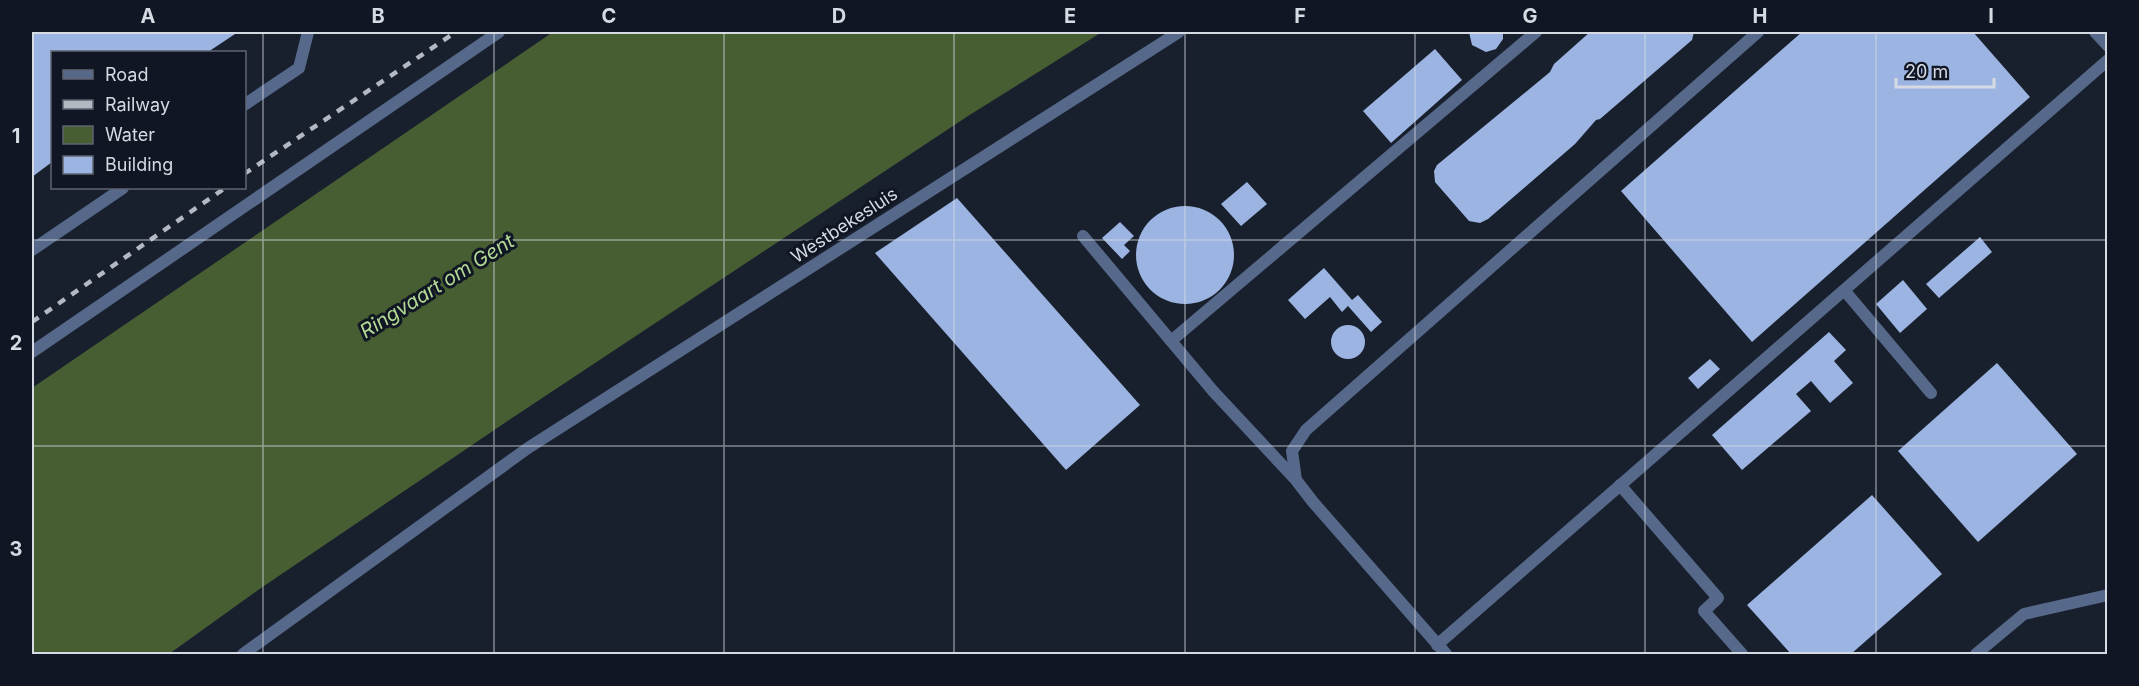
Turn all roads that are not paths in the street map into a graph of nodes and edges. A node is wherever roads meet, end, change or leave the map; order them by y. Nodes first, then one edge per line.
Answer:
1 (308, 32) edge
2 (499, 32) edge
3 (1179, 32) edge
4 (1536, 32) edge
5 (1758, 32) edge
6 (2095, 32) edge
7 (2108, 46) edge
8 (2108, 60) edge
9 (246, 104) edge
10 (122, 189) edge
11 (1083, 236) dead end
12 (32, 250) edge
13 (1844, 290) junction
14 (1171, 341) junction
15 (32, 351) edge
16 (1931, 393) dead end
17 (1296, 480) junction
18 (1620, 485) junction
19 (2108, 595) edge
20 (1442, 650) edge
21 (243, 654) edge
22 (1742, 654) edge
23 (1976, 654) edge

1 - 9 street
2 - 15 street
3 - 21 street, Westbekesluis
4 - 14 street
5 - 17 street
6 - 7 street
8 - 13 street
10 - 12 street
11 - 14 street
13 - 16 street
13 - 18 street
14 - 17 street
17 - 20 street
18 - 20 street
18 - 22 street
19 - 23 street

